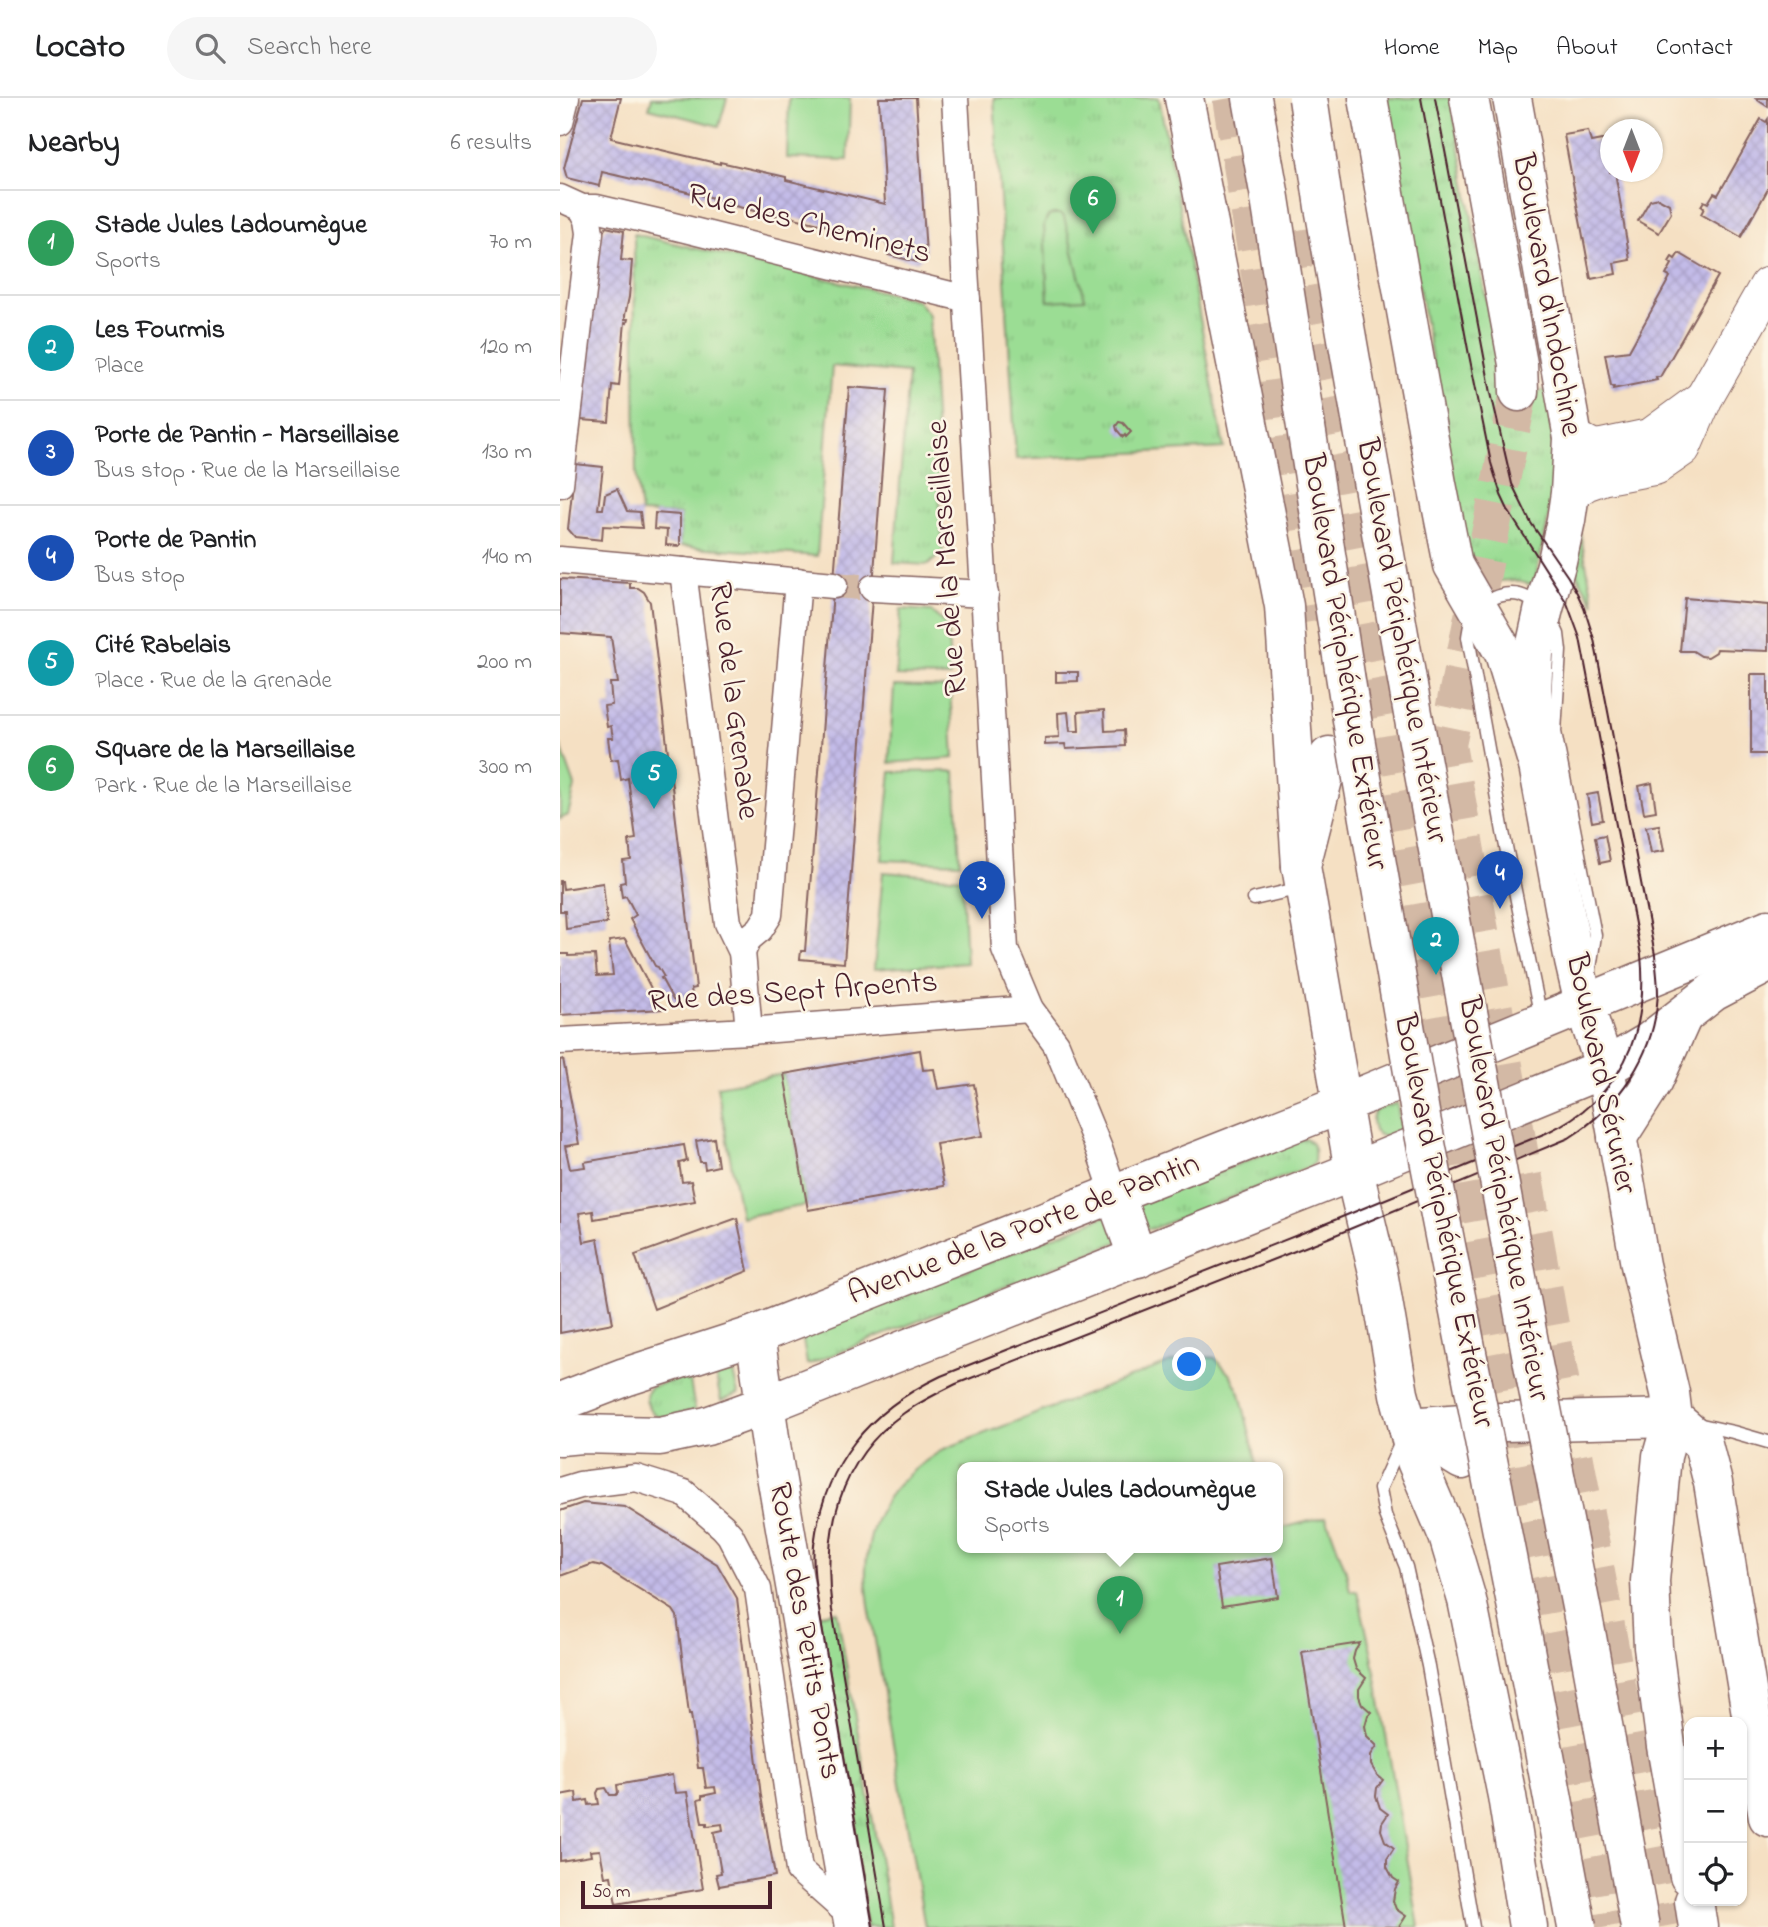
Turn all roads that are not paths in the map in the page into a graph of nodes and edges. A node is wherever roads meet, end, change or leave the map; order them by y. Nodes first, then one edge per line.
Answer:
1 (566, 98) edge
2 (955, 98) edge
3 (1184, 98) edge
4 (1252, 98) edge
5 (1308, 98) edge
6 (1368, 98) edge
7 (1469, 98) edge
8 (1512, 98) edge
9 (560, 122) edge
10 (571, 203) edge
11 (1768, 286) edge
12 (967, 299) junction
13 (1519, 392) tunnel mouth
14 (1704, 398) junction
15 (1573, 438) junction
16 (560, 484) edge
17 (1570, 493) junction
18 (560, 561) edge
19 (683, 571) junction
20 (798, 581) junction
21 (834, 585) tunnel mouth
22 (873, 588) tunnel mouth
23 (985, 594) junction
24 (1478, 609) junction
25 (1543, 612) junction
26 (1329, 756) dead end
27 (1538, 765) junction
28 (1303, 876) junction
29 (1254, 899) dead end
30 (1768, 929) edge
31 (742, 952) junction
32 (1768, 963) edge
33 (1584, 1004) junction
34 (1030, 1009) junction
35 (1686, 1012) junction
36 (1541, 1021) junction
37 (749, 1031) junction
38 (560, 1041) edge
39 (1605, 1068) junction
40 (1342, 1104) junction
41 (1618, 1138) junction
42 (1354, 1171) junction
43 (1115, 1195) junction
44 (1138, 1258) junction
45 (755, 1335) junction
46 (560, 1402) edge
47 (765, 1405) junction
48 (1673, 1418) junction
49 (1408, 1427) junction
50 (560, 1436) edge
51 (1768, 1442) edge
52 (1462, 1460) dead end
53 (560, 1491) edge
54 (1768, 1817) edge
55 (1684, 1848) edge
56 (1695, 1906) edge
57 (853, 1922) edge
58 (1473, 1927) edge
59 (1528, 1927) edge
60 (1577, 1927) edge
61 (1640, 1927) edge
62 (1698, 1927) edge

1 - 9 street
2 - 12 street, Rue de la Marseillaise
3 - 28 main road
4 - 60 main road, Boulevard Périphérique Extérieur, bridge
5 - 61 main road, Boulevard Périphérique Intérieur, bridge
6 - 24 main road
7 - 13 main road
8 - 15 main road, Boulevard d'Indochine
10 - 12 street, Rue des Cheminets
10 - 16 street
11 - 14 street
12 - 23 street, Rue de la Marseillaise
14 - 15 street
14 - 17 street
15 - 17 main road, Boulevard d'Indochine
17 - 25 main road, Boulevard Sérurier
18 - 19 street
19 - 20 street, Rue de la Grenade
19 - 31 street, Rue de la Grenade
20 - 21 street, Rue de la Grenade
20 - 31 street, Rue de la Grenade
22 - 23 street
23 - 34 street, Rue de la Marseillaise
24 - 25 lane
24 - 27 main road
24 - 36 lane
25 - 27 main road, Boulevard Sérurier
25 - 33 lane
26 - 28 main road
27 - 33 main road, Boulevard Sérurier
28 - 29 lane
28 - 40 main road
30 - 33 main road, Avenue de la Porte de Pantin
31 - 37 street, Rue de la Grenade
32 - 35 main road, Avenue de la Porte de Pantin
33 - 36 main road, Avenue de la Porte de Pantin
33 - 39 main road, Boulevard Sérurier
34 - 37 street, Rue des Sept Arpents
34 - 43 street, Rue de la Marseillaise
35 - 39 main road, Avenue de la Porte de Pantin
35 - 41 main road
36 - 40 main road, Avenue de la Porte de Pantin
37 - 38 street, Rue des Sept Arpents
39 - 41 main road, Boulevard Sérurier
39 - 42 main road, Avenue de la Porte de Pantin
40 - 42 main road
40 - 43 main road, Avenue de la Porte de Pantin
41 - 48 main road, Boulevard Sérurier
42 - 44 main road, Avenue de la Porte de Pantin
42 - 49 main road
43 - 44 main road
43 - 45 main road, Avenue de la Porte de Pantin
44 - 47 main road, Avenue de la Porte de Pantin
45 - 46 main road, Avenue de la Porte de Pantin
45 - 47 main road, Route des Petits Ponts
47 - 50 main road, Avenue de la Porte de Pantin
47 - 57 main road, Route des Petits Ponts
48 - 49 main road
48 - 51 lane
48 - 54 main road
48 - 55 main road
49 - 52 main road
49 - 58 lane
49 - 59 main road
53 - 57 street
56 - 62 main road

